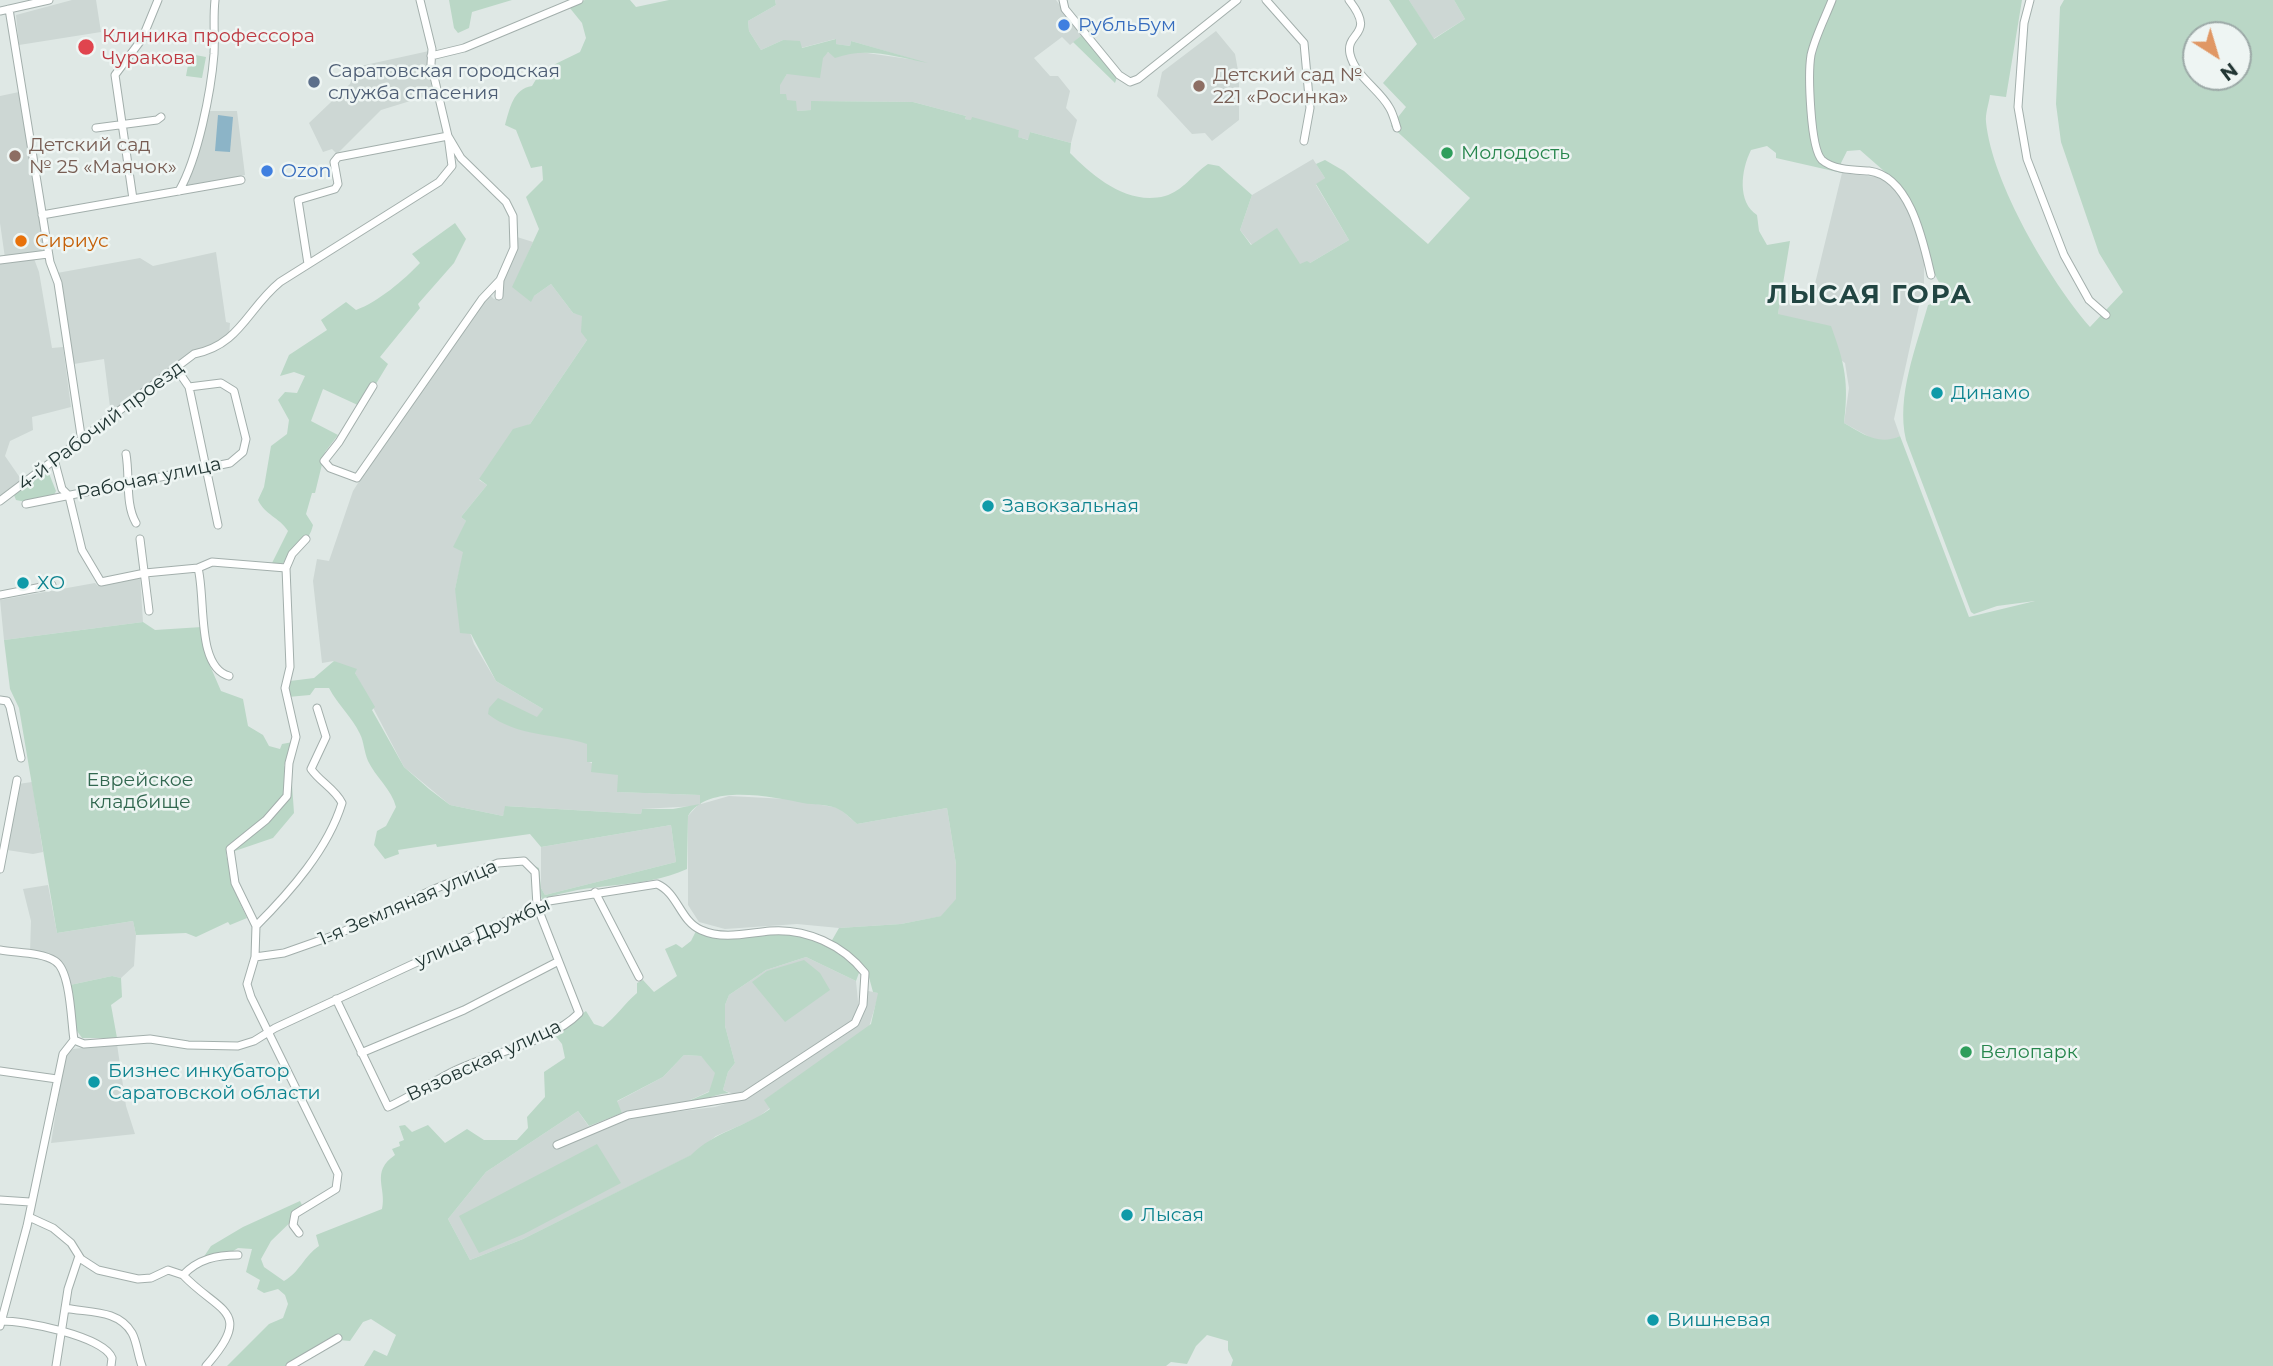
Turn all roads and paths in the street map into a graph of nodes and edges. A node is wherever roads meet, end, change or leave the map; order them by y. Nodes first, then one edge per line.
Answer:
1 (49, 0) edge
2 (158, 0) edge
3 (215, 0) edge
4 (420, 0) edge
5 (579, 0) edge
6 (1063, 0) edge
7 (1237, 0) edge
8 (1266, 0) edge
9 (1349, 0) edge
10 (1832, 0) edge
11 (2030, 0) edge
12 (9, 9) junction
13 (0, 11) edge
14 (431, 56) junction
15 (161, 117) dead end
16 (122, 125) junction
17 (96, 128) dead end
18 (1397, 128) dead end
19 (448, 136) junction
20 (1304, 141) dead end
21 (241, 180) dead end
22 (179, 191) junction
23 (133, 199) junction
24 (42, 215) junction
25 (48, 254) junction
26 (0, 260) edge
27 (308, 264) junction
28 (1931, 275) dead end
29 (500, 280) junction
30 (499, 296) dead end
31 (2106, 315) dead end
32 (176, 368) junction
33 (373, 386) dead end
34 (189, 387) junction
35 (82, 442) junction
36 (126, 454) dead end
37 (55, 463) junction
38 (205, 468) junction
39 (130, 483) junction
40 (69, 496) junction
41 (4, 499) edge
42 (26, 504) dead end
43 (136, 523) dead end
44 (218, 526) dead end
45 (140, 539) dead end
46 (306, 539) dead end
47 (198, 568) junction
48 (286, 568) junction
49 (145, 573) junction
50 (52, 585) dead end
51 (0, 596) edge
52 (149, 611) dead end
53 (229, 676) dead end
54 (3, 701) edge
55 (317, 708) dead end
56 (21, 758) dead end
57 (17, 780) dead end
58 (0, 869) edge
59 (596, 892) junction
60 (537, 906) junction
61 (256, 926) junction
62 (0, 950) edge
63 (255, 957) junction
64 (557, 962) junction
65 (639, 977) dead end
66 (336, 999) junction
67 (579, 1013) joint
68 (267, 1032) junction
69 (74, 1040) junction
70 (360, 1053) junction
71 (0, 1071) edge
72 (57, 1079) junction
73 (556, 1145) dead end
74 (0, 1200) edge
75 (30, 1202) junction
76 (29, 1217) junction
77 (299, 1233) dead end
78 (238, 1255) dead end
79 (79, 1256) junction
80 (183, 1275) junction
81 (65, 1308) junction
82 (0, 1321) edge
83 (0, 1326) edge
84 (62, 1331) junction
85 (338, 1338) dead end
86 (111, 1362) edge
87 (56, 1366) edge
88 (142, 1366) edge
89 (206, 1366) edge
90 (290, 1366) edge

1 - 12 street
2 - 16 street
3 - 22 street
4 - 14 street
5 - 14 street
6 - 7 street
8 - 20 street
9 - 18 street
10 - 28 street
11 - 31 street
12 - 13 street
12 - 24 street
14 - 19 street
15 - 16 street
16 - 17 street
16 - 23 street
19 - 27 street, 4-й Рабочий проезд
19 - 27 street
19 - 29 street
21 - 22 street
22 - 23 street
23 - 24 street
24 - 25 street
25 - 26 street
25 - 35 street
27 - 32 street, 4-й Рабочий проезд
29 - 30 street
29 - 33 street
32 - 34 street
32 - 35 street, 4-й Рабочий проезд
34 - 38 street
34 - 38 street, Рабочая улица
35 - 37 street, 4-й Рабочий проезд
36 - 39 street
37 - 40 street
37 - 41 street, 4-й Рабочий проезд
38 - 39 street, Рабочая улица
38 - 44 street
39 - 40 street, Рабочая улица
39 - 43 street
40 - 42 street, Рабочая улица
40 - 49 street
45 - 49 street
46 - 48 street
47 - 48 street
47 - 49 street
47 - 53 street
48 - 61 street
49 - 52 street
50 - 51 street
54 - 56 street
55 - 61 street
57 - 58 street
59 - 60 street, улица Дружбы
59 - 65 street
59 - 73 street, улица Дружбы
60 - 63 street, 1-я Земляная улица
60 - 64 street, 1-я Земляная улица
60 - 66 street, улица Дружбы
61 - 63 street
62 - 69 street
63 - 68 street
64 - 67 street, 1-я Земляная улица
64 - 70 street
66 - 68 street, улица Дружбы
66 - 70 street
67 - 70 street, Вязовская улица
68 - 69 street, улица Дружбы
68 - 77 street
69 - 72 street
71 - 72 street
72 - 75 street
74 - 75 street
75 - 76 street
76 - 79 street
76 - 82 street
78 - 80 street
79 - 80 street
79 - 81 street
80 - 89 street
81 - 84 street
81 - 88 street
82 - 83 street
82 - 84 street
84 - 86 street
84 - 87 street
85 - 90 street

